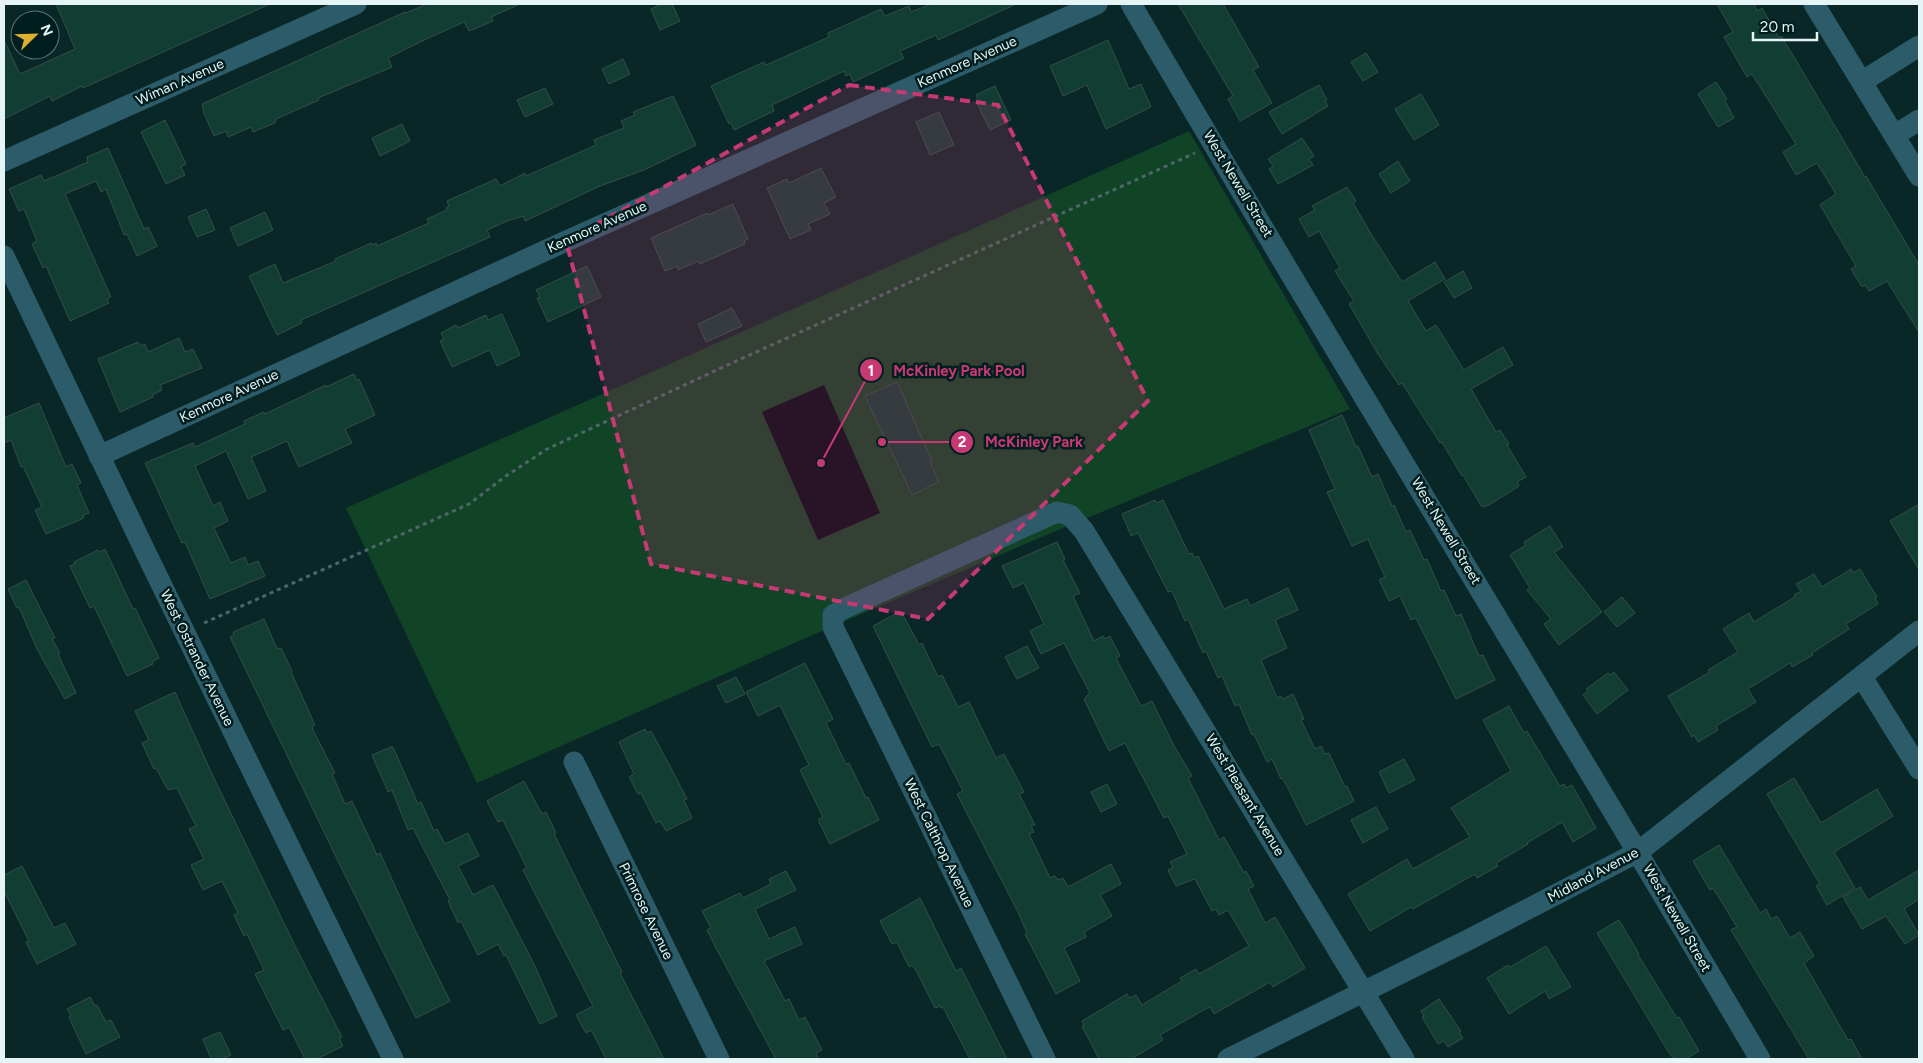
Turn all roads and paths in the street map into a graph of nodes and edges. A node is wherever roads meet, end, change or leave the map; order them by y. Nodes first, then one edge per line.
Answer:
1 (356, 4) edge
2 (1097, 4) edge
3 (1132, 4) edge
4 (1814, 4) edge
5 (1919, 46) edge
6 (1863, 81) junction
7 (1919, 120) edge
8 (1895, 135) junction
9 (1214, 145) junction
10 (4, 160) edge
11 (1919, 176) edge
12 (4, 256) edge
13 (99, 456) junction
14 (833, 627) joint
15 (1919, 631) edge
16 (184, 632) junction
17 (1862, 676) junction
18 (574, 762) dead end
19 (1919, 769) edge
20 (1638, 852) junction
21 (1364, 992) junction
22 (393, 1059) edge
23 (719, 1059) edge
24 (1044, 1059) edge
25 (1228, 1059) edge
26 (1404, 1059) edge
27 (1760, 1059) edge

1 - 10 street, Wiman Avenue
2 - 13 street, Kenmore Avenue
3 - 9 street, West Newell Street
4 - 6 street
5 - 6 street
6 - 8 street
7 - 8 street
8 - 11 street
9 - 16 path
9 - 20 street, West Newell Street
12 - 13 street, West Ostrander Avenue
13 - 16 street, West Ostrander Avenue
14 - 21 street, West Pleasant Avenue
14 - 24 street, West Calthrop Avenue
15 - 17 street, Midland Avenue
16 - 22 street, West Ostrander Avenue
17 - 19 street
17 - 20 street, Midland Avenue
18 - 23 street, Primrose Avenue
20 - 21 street, Midland Avenue
20 - 27 street, West Newell Street
21 - 25 street, Midland Avenue
21 - 26 street, West Pleasant Avenue

